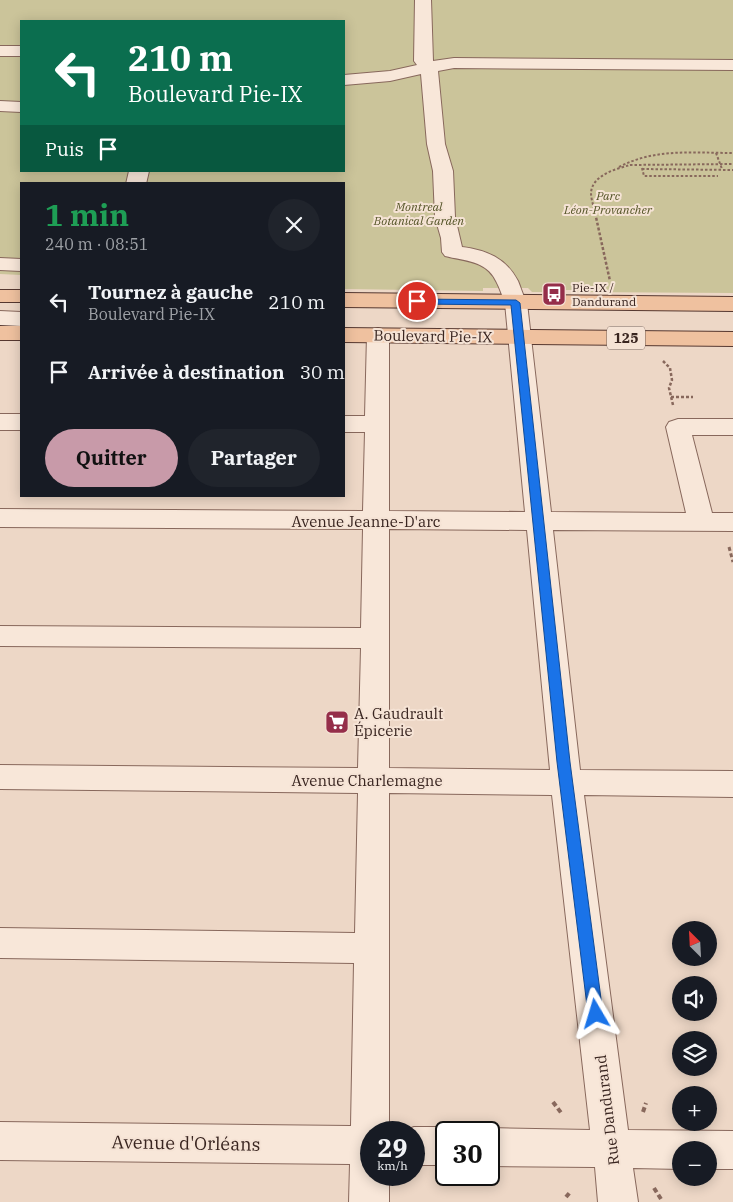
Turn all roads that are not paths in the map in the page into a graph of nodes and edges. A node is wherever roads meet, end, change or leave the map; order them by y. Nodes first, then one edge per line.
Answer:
1 (423, 0) edge
2 (0, 51) edge
3 (20, 51) edge
4 (733, 65) edge
5 (429, 67) junction
6 (345, 80) edge
7 (0, 106) edge
8 (20, 107) edge
9 (0, 264) edge
10 (20, 265) edge
11 (12, 298) edge
12 (345, 300) edge
13 (516, 303) junction
14 (733, 304) edge
15 (0, 310) edge
16 (0, 318) edge
17 (20, 319) edge
18 (20, 332) edge
19 (0, 333) edge
20 (345, 335) edge
21 (378, 335) junction
22 (520, 338) junction
23 (733, 339) edge
24 (0, 422) edge
25 (20, 422) edge
26 (345, 424) edge
27 (377, 424) junction
28 (733, 427) edge
29 (0, 518) edge
30 (376, 521) junction
31 (538, 521) junction
32 (701, 522) junction
33 (731, 534) edge
34 (0, 636) edge
35 (375, 638) junction
36 (0, 777) edge
37 (373, 780) junction
38 (567, 782) junction
39 (733, 784) edge
40 (0, 943) edge
41 (371, 948) junction
42 (370, 1121) edge
43 (0, 1141) edge
44 (360, 1145) edge
45 (500, 1147) edge
46 (612, 1149) junction
47 (672, 1150) edge
48 (717, 1150) edge
49 (733, 1150) edge
50 (369, 1186) edge
51 (369, 1202) edge
52 (618, 1202) edge

1 - 5 street
2 - 3 street
4 - 5 street
5 - 6 street
5 - 13 street, Rue Dandurand
7 - 8 street
9 - 10 street
11 - 15 street
12 - 13 main road
13 - 14 main road
13 - 22 street, Rue Dandurand
16 - 17 street
18 - 19 main road
20 - 21 main road, Boulevard Pie-IX / 125
21 - 22 main road, Boulevard Pie-IX / 125
21 - 27 street
22 - 23 main road, Boulevard Pie-IX / 125
22 - 31 street, Rue Dandurand
24 - 25 street
26 - 27 street
27 - 30 street
28 - 32 street
29 - 30 street, Avenue Jeanne-D'arc
30 - 31 street, Avenue Jeanne-D'arc
30 - 35 street
31 - 32 street, Avenue Jeanne-D'arc
31 - 38 street, Rue Dandurand
32 - 33 street, Avenue Jeanne-D'arc
34 - 35 street
35 - 37 street
36 - 37 street, Avenue Charlemagne
37 - 38 street, Avenue Charlemagne
37 - 41 street
38 - 39 street, Avenue Charlemagne
38 - 46 street, Rue Dandurand
40 - 41 street
41 - 42 street
43 - 44 street, Avenue d'Orléans
45 - 46 street
46 - 47 street
46 - 52 street, Rue Dandurand
48 - 49 street
50 - 51 street

